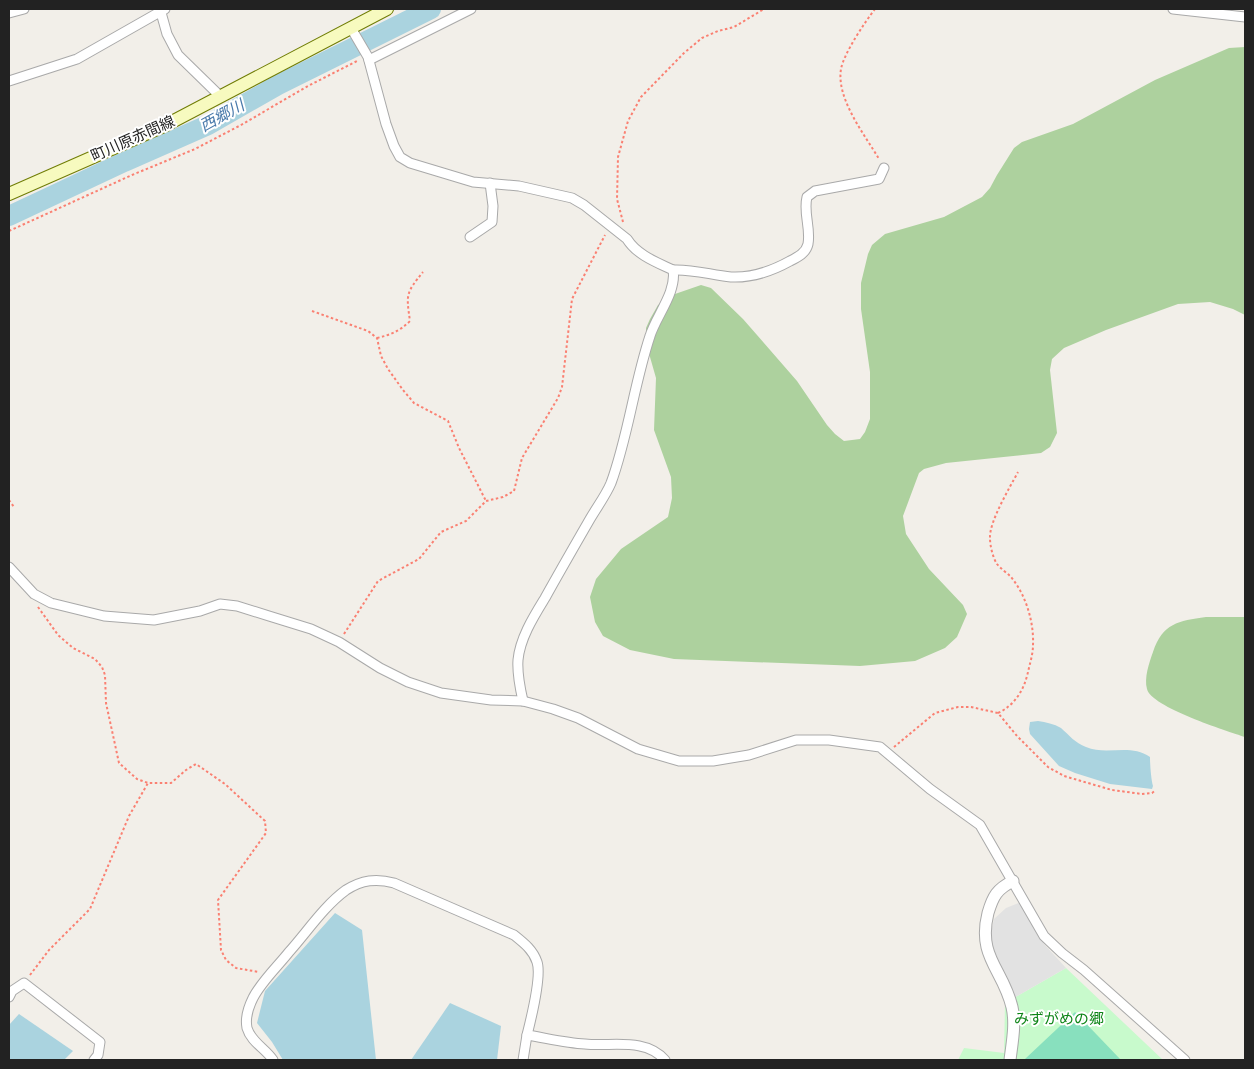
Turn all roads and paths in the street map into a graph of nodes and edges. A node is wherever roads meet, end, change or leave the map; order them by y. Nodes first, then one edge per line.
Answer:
1 (24, 9) edge
2 (386, 9) edge
3 (471, 9) edge
4 (764, 9) edge
5 (875, 9) edge
6 (1173, 9) edge
7 (162, 10) edge
8 (9, 14) edge
9 (1245, 16) edge
10 (354, 32) junction
11 (368, 58) junction
12 (9, 81) edge
13 (221, 97) junction
14 (884, 168) joint
15 (490, 183) junction
16 (9, 194) edge
17 (610, 227) junction
18 (9, 231) edge
19 (470, 237) dead end
20 (627, 239) junction
21 (673, 270) junction
22 (423, 272) dead end
23 (312, 311) dead end
24 (377, 338) junction
25 (1018, 472) dead end
26 (9, 500) edge
27 (486, 501) junction
28 (14, 507) dead end
29 (9, 567) edge
30 (34, 594) junction
31 (339, 642) junction
32 (524, 701) junction
33 (998, 713) junction
34 (889, 755) junction
35 (148, 783) junction
36 (1156, 790) dead end
37 (1013, 881) junction
38 (271, 973) junction
39 (24, 983) junction
40 (9, 997) edge
41 (527, 1036) junction
42 (94, 1060) edge
43 (273, 1060) edge
44 (523, 1060) edge
45 (665, 1060) edge
46 (1010, 1060) edge
47 (1185, 1060) edge

1 - 8 street
2 - 10 main road, 町川原赤間線
3 - 11 street
4 - 20 path
5 - 14 path
6 - 9 street
7 - 12 street
7 - 13 street
10 - 11 street
10 - 13 main road, 町川原赤間線
11 - 15 street
11 - 18 path
13 - 16 main road, 町川原赤間線
14 - 21 street
15 - 17 street
15 - 19 street
17 - 20 street
17 - 27 path
20 - 21 street
21 - 32 street
22 - 24 path
23 - 24 path
24 - 27 path
25 - 33 path
26 - 28 path
27 - 31 path
29 - 30 street
30 - 31 street
30 - 35 path
31 - 32 street
32 - 34 street
33 - 34 path
33 - 36 path
34 - 37 street
35 - 38 path
35 - 39 path
37 - 46 street
37 - 47 street
38 - 41 street
38 - 43 street
39 - 40 street
39 - 42 street
41 - 44 street
41 - 45 street

